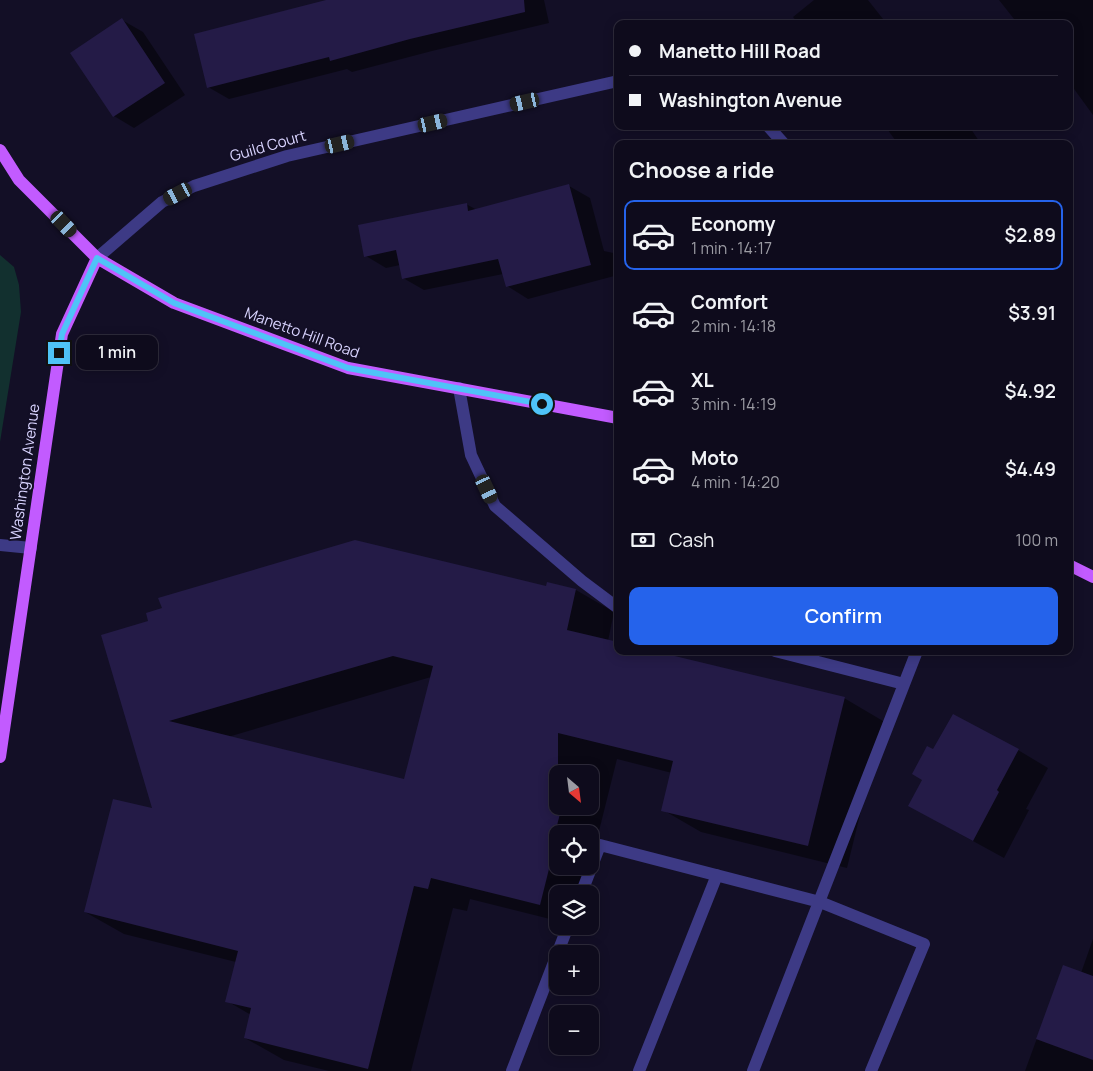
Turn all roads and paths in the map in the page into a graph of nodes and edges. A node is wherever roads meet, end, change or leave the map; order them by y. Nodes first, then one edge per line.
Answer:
1 (614, 82) edge
2 (772, 130) edge
3 (780, 140) edge
4 (0, 150) edge
5 (0, 169) edge
6 (19, 180) junction
7 (97, 258) junction
8 (459, 388) junction
9 (614, 417) edge
10 (0, 544) edge
11 (30, 548) junction
12 (1073, 567) edge
13 (1093, 577) edge
14 (614, 605) edge
15 (791, 655) edge
16 (915, 655) edge
17 (904, 684) junction
18 (0, 757) edge
19 (717, 876) junction
20 (584, 885) edge
21 (820, 902) junction
22 (565, 935) edge
23 (512, 1071) edge
24 (639, 1071) edge
25 (753, 1071) edge
26 (871, 1071) edge

1 - 7 street, Guild Court
2 - 3 street
4 - 6 main road, Manetto Hill Road
5 - 6 main road, Manetto Hill Road
6 - 7 main road, Manetto Hill Road
7 - 8 main road, Manetto Hill Road
7 - 11 main road, Washington Avenue
8 - 9 main road, Manetto Hill Road
8 - 14 street
10 - 11 street
11 - 18 main road, Washington Avenue
12 - 13 main road
15 - 17 street
16 - 17 street
17 - 21 street
19 - 20 street
19 - 21 street
19 - 24 street
21 - 25 street
21 - 26 street
22 - 23 street

